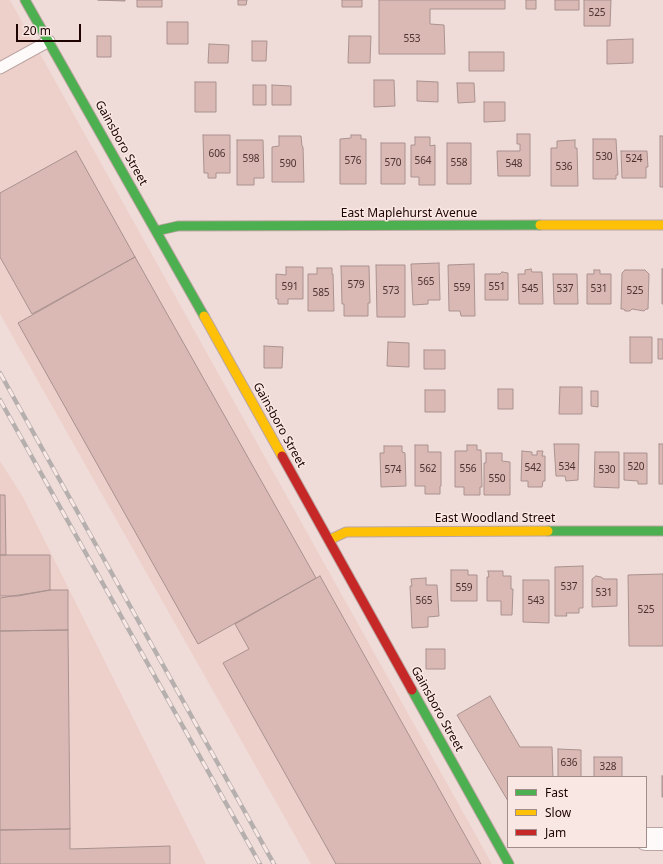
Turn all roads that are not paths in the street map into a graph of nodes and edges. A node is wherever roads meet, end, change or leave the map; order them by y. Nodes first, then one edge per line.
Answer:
1 (25, 0) edge
2 (49, 41) junction
3 (0, 68) edge
4 (663, 225) edge
5 (156, 231) junction
6 (663, 531) edge
7 (329, 540) junction
8 (647, 839) edge
9 (663, 839) edge
10 (506, 852) edge

1 - 2 street, Gainsboro Street
2 - 3 lane
2 - 5 street, Gainsboro Street
4 - 5 street, East Maplehurst Avenue
5 - 7 street, Gainsboro Street
6 - 7 street, East Woodland Street
7 - 10 street, Gainsboro Street
8 - 9 street

